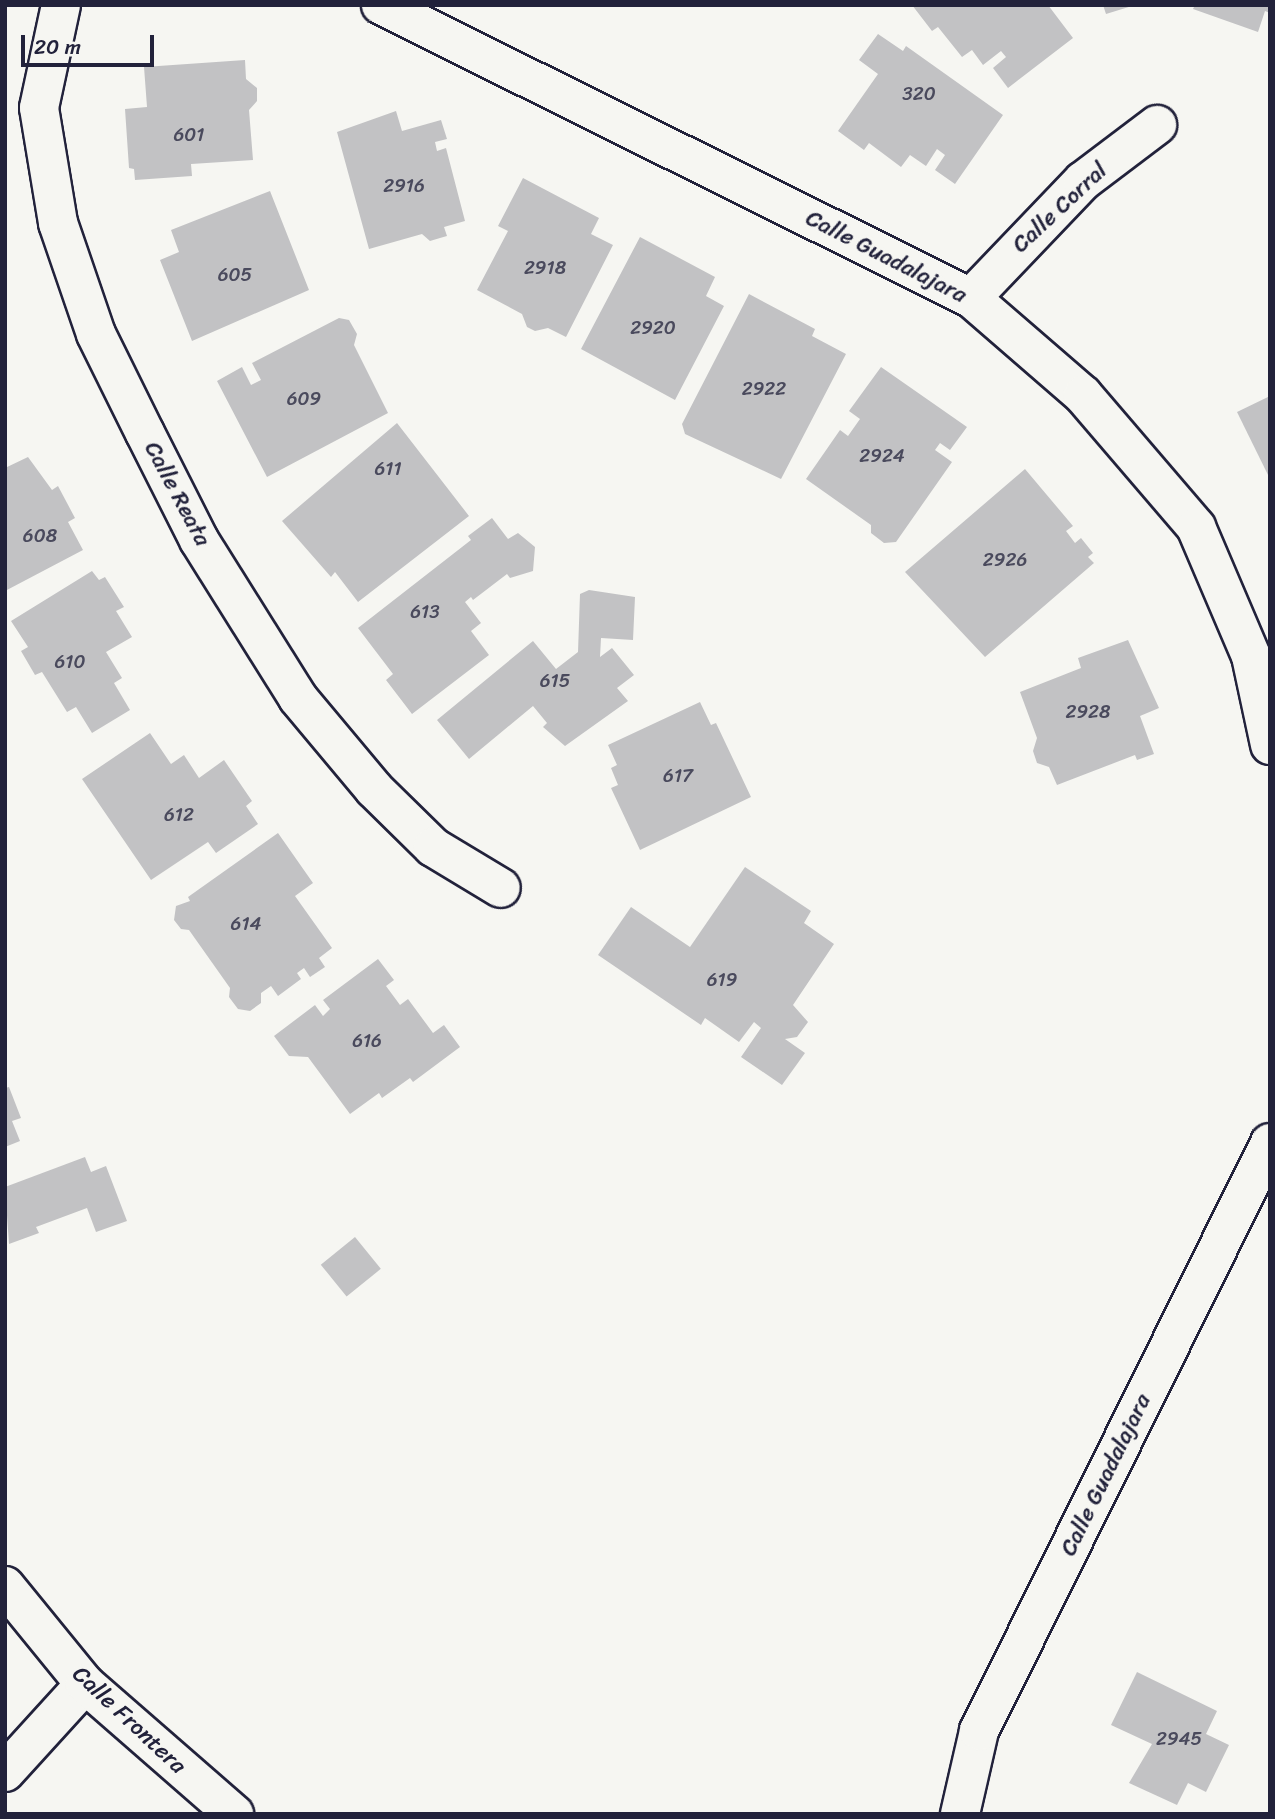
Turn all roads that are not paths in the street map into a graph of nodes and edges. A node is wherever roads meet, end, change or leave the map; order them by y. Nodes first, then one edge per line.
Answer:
1 (61, 5) edge
2 (381, 5) edge
3 (1157, 125) dead end
4 (971, 298) junction
5 (1260, 652) edge
6 (1270, 746) edge
7 (501, 888) dead end
8 (1270, 1143) edge
9 (5, 1586) edge
10 (85, 1684) junction
11 (5, 1772) edge
12 (234, 1814) edge
13 (960, 1814) edge

1 - 7 street, Calle Reata
2 - 4 street, Calle Guadalajara
3 - 4 street, Calle Corral
4 - 5 street, Calle Guadalajara
5 - 6 street, Calle Guadalajara
8 - 13 street, Calle Guadalajara
9 - 10 street, Calle Frontera
10 - 11 street
10 - 12 street, Calle Frontera

